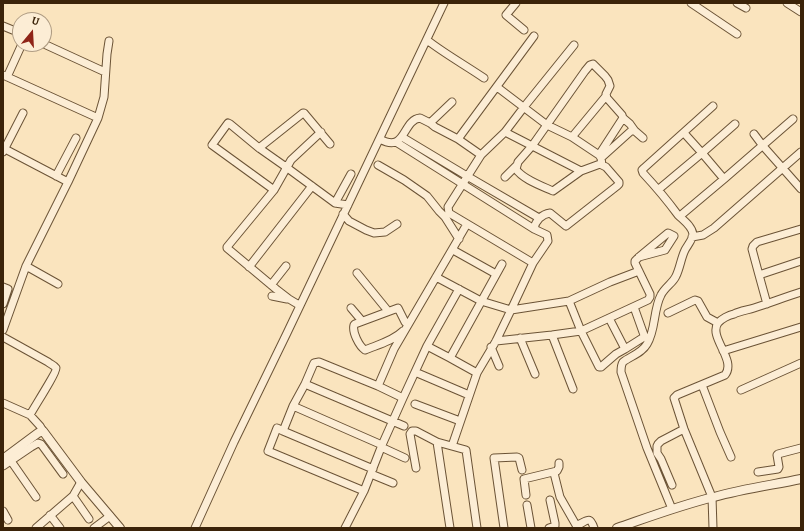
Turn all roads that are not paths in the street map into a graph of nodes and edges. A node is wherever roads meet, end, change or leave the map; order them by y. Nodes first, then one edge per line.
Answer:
1 (444, 3) edge
2 (516, 3) edge
3 (691, 3) edge
4 (737, 3) edge
5 (787, 3) edge
6 (746, 8) dead end
7 (799, 9) edge
8 (524, 30) dead end
9 (737, 34) dead end
10 (534, 36) dead end
11 (427, 40) junction
12 (109, 41) dead end
13 (574, 45) dead end
14 (52, 48) edge
15 (18, 52) edge
16 (105, 72) junction
17 (5, 76) edge
18 (484, 78) dead end
19 (496, 87) junction
20 (606, 96) junction
21 (452, 102) dead end
22 (713, 106) dead end
23 (524, 107) junction
24 (23, 114) dead end
25 (98, 118) junction
26 (623, 118) junction
27 (793, 119) dead end
28 (430, 123) junction
29 (735, 124) dead end
30 (547, 125) junction
31 (635, 131) junction
32 (321, 132) junction
33 (505, 132) junction
34 (684, 133) junction
35 (3, 134) edge
36 (754, 134) dead end
37 (402, 137) junction
38 (572, 137) junction
39 (11, 138) junction
40 (76, 138) dead end
41 (643, 138) dead end
42 (380, 139) junction
43 (458, 139) junction
44 (396, 142) junction
45 (330, 144) dead end
46 (532, 146) junction
47 (763, 146) junction
48 (259, 148) junction
49 (4, 151) edge
50 (801, 152) edge
51 (702, 153) junction
52 (481, 155) junction
53 (601, 159) junction
54 (378, 165) dead end
55 (516, 166) junction
56 (286, 167) junction
57 (782, 169) junction
58 (580, 171) junction
59 (351, 174) dead end
60 (56, 176) junction
61 (467, 176) junction
62 (505, 177) dead end
63 (724, 179) junction
64 (68, 182) junction
65 (462, 184) junction
66 (312, 186) junction
67 (659, 189) junction
68 (801, 189) edge
69 (274, 190) junction
70 (334, 203) junction
71 (348, 205) junction
72 (448, 207) junction
73 (439, 211) junction
74 (343, 214) junction
75 (680, 216) junction
76 (539, 218) junction
77 (397, 224) dead end
78 (467, 224) junction
79 (534, 229) junction
80 (801, 229) edge
81 (692, 237) junction
82 (459, 239) junction
83 (453, 250) junction
84 (639, 257) dead end
85 (801, 261) edge
86 (533, 263) junction
87 (502, 264) dead end
88 (26, 266) junction
89 (249, 266) junction
90 (286, 266) dead end
91 (639, 271) junction
92 (357, 273) dead end
93 (496, 274) junction
94 (759, 275) junction
95 (436, 276) junction
96 (58, 284) dead end
97 (271, 285) junction
98 (3, 287) edge
99 (458, 289) junction
100 (801, 292) edge
101 (272, 296) dead end
102 (289, 299) junction
103 (482, 301) junction
104 (569, 301) junction
105 (3, 304) edge
106 (767, 304) junction
107 (299, 305) junction
108 (634, 307) junction
109 (351, 308) dead end
110 (511, 310) junction
111 (388, 311) junction
112 (668, 313) dead end
113 (609, 318) junction
114 (362, 321) junction
115 (407, 323) junction
116 (718, 323) junction
117 (801, 327) edge
118 (3, 330) edge
119 (581, 331) junction
120 (552, 335) junction
121 (3, 337) edge
122 (520, 338) junction
123 (493, 344) junction
124 (427, 346) junction
125 (625, 349) junction
126 (723, 351) junction
127 (450, 358) junction
128 (801, 363) edge
129 (499, 366) dead end
130 (415, 372) junction
131 (477, 373) junction
132 (534, 374) dead end
133 (305, 384) junction
134 (702, 385) junction
135 (378, 386) junction
136 (573, 389) dead end
137 (741, 390) dead end
138 (469, 395) junction
139 (403, 398) junction
140 (3, 403) edge
141 (415, 404) dead end
142 (294, 406) junction
143 (30, 415) junction
144 (460, 421) junction
145 (393, 422) junction
146 (404, 426) dead end
147 (684, 429) junction
148 (43, 431) junction
149 (283, 431) junction
150 (437, 442) junction
151 (382, 446) junction
152 (452, 446) junction
153 (801, 448) edge
154 (731, 457) dead end
155 (405, 458) dead end
156 (7, 460) edge
157 (559, 463) dead end
158 (3, 466) edge
159 (416, 468) dead end
160 (522, 470) dead end
161 (372, 472) junction
162 (758, 472) dead end
163 (554, 473) junction
164 (63, 474) dead end
165 (801, 479) edge
166 (81, 482) junction
167 (393, 483) dead end
168 (672, 485) dead end
169 (364, 491) junction
170 (526, 495) dead end
171 (73, 496) junction
172 (36, 497) dead end
173 (712, 497) junction
174 (550, 500) dead end
175 (527, 505) dead end
176 (672, 509) junction
177 (3, 511) edge
178 (50, 515) junction
179 (110, 516) junction
180 (89, 519) dead end
181 (8, 520) dead end
182 (622, 527) edge
183 (36, 528) edge
184 (60, 528) edge
185 (94, 528) edge
186 (120, 528) edge
187 (195, 528) edge
188 (345, 528) edge
189 (450, 528) edge
190 (477, 528) edge
191 (504, 528) edge
192 (531, 528) edge
193 (549, 528) edge
194 (594, 528) edge
195 (714, 528) edge

1 - 11 street
2 - 8 street
3 - 9 street
4 - 6 street
5 - 7 street
10 - 19 street
11 - 18 street
11 - 42 street
12 - 16 street
13 - 23 street
14 - 16 street
15 - 17 street
16 - 25 street
17 - 25 street
19 - 23 street
19 - 43 street
20 - 26 street
20 - 30 street
20 - 38 street
21 - 28 street
22 - 34 street
23 - 30 street
23 - 33 street
24 - 39 street
25 - 64 street
26 - 31 street
26 - 53 street
27 - 47 street
28 - 37 street
28 - 43 street
29 - 51 street
30 - 38 street
30 - 46 street
31 - 41 street
31 - 53 street
32 - 45 street
32 - 48 street
32 - 56 street
33 - 46 street
33 - 52 street
34 - 51 street
34 - 67 street
35 - 39 street
36 - 47 street
37 - 44 street
37 - 61 street
38 - 53 street
39 - 49 street
40 - 60 street
42 - 44 street
42 - 71 street
43 - 52 street
44 - 65 street
46 - 55 street
46 - 58 street
47 - 57 street
47 - 63 street
48 - 56 street
48 - 69 street
49 - 60 street
50 - 57 street
51 - 63 street
51 - 67 street
52 - 61 street
53 - 58 street
53 - 76 street
54 - 73 street
55 - 58 street
55 - 62 street
56 - 66 street
56 - 69 street
57 - 68 street
57 - 81 street
59 - 70 street
60 - 64 street
61 - 65 street
61 - 76 street
63 - 75 street
64 - 88 street
65 - 72 street
65 - 79 street
66 - 70 street
66 - 89 street
67 - 75 street
69 - 89 street
70 - 71 street
71 - 74 street
72 - 73 street
72 - 78 street
73 - 82 street
74 - 77 street
74 - 107 street
75 - 81 street
76 - 79 street
78 - 82 street
78 - 86 street
79 - 86 street
80 - 94 street
81 - 176 street
82 - 83 street
83 - 93 street
83 - 95 street
84 - 91 street
85 - 94 street
86 - 110 street
87 - 93 street
88 - 96 street
88 - 118 street
89 - 97 street
90 - 97 street
91 - 104 street
91 - 108 street
92 - 111 street
93 - 103 street
94 - 106 street
95 - 99 street
95 - 115 street
97 - 102 street
98 - 105 street
99 - 103 street
99 - 124 street
100 - 106 street
101 - 102 street
102 - 107 street
103 - 110 street
103 - 127 street
104 - 110 street
104 - 119 street
106 - 116 street
107 - 187 street
108 - 113 street
108 - 125 street
109 - 114 street
110 - 123 street
111 - 114 street
111 - 115 street
112 - 116 street
113 - 119 street
113 - 125 street
114 - 115 street
115 - 135 street
116 - 126 street
117 - 126 street
119 - 120 street
119 - 125 street
120 - 122 street
120 - 136 street
121 - 143 street
122 - 123 street
122 - 132 street
123 - 129 street
123 - 131 street
124 - 127 street
124 - 130 street
126 - 134 street
127 - 131 street
128 - 137 street
130 - 138 street
130 - 139 street
131 - 138 street
133 - 135 street
133 - 142 street
133 - 145 street
134 - 147 street
134 - 154 street
135 - 139 street
138 - 144 street
139 - 145 street
140 - 143 street
141 - 144 street
142 - 149 street
142 - 151 street
143 - 148 street
144 - 152 street
145 - 146 street
145 - 151 street
147 - 168 street
147 - 173 street
148 - 156 street
148 - 166 street
149 - 161 street
149 - 169 street
150 - 152 street
150 - 159 street
150 - 189 street
151 - 155 street
151 - 161 street
152 - 190 street
153 - 162 street
156 - 158 street
156 - 164 street
156 - 172 street
157 - 163 street
160 - 191 street
161 - 167 street
161 - 169 street
163 - 170 street
163 - 194 street
165 - 173 street
166 - 171 street
166 - 179 street
169 - 188 street
171 - 178 street
171 - 180 street
173 - 176 street
173 - 195 street
174 - 193 street
175 - 192 street
176 - 182 street
177 - 181 street
178 - 183 street
178 - 184 street
179 - 185 street
179 - 186 street

